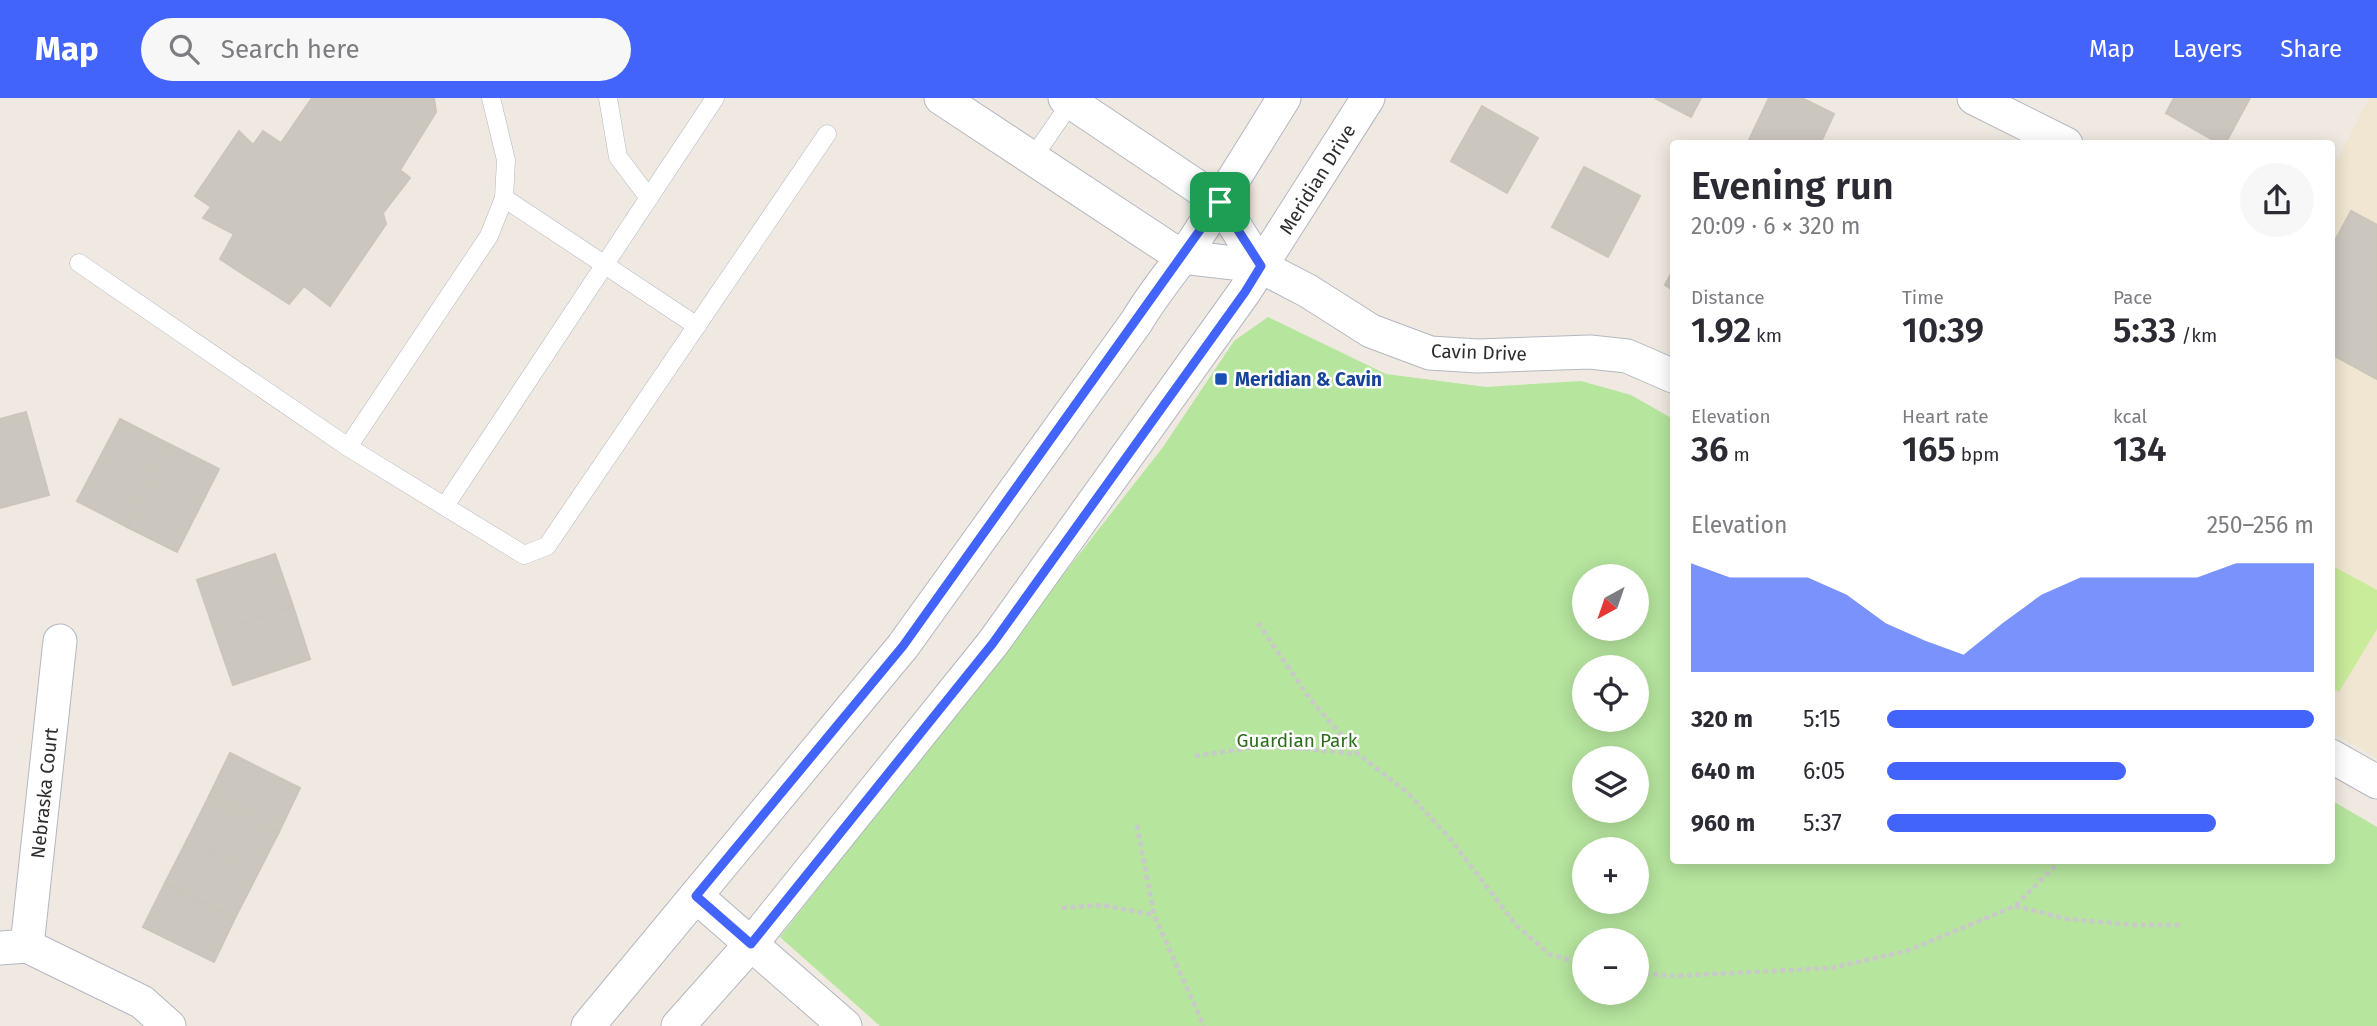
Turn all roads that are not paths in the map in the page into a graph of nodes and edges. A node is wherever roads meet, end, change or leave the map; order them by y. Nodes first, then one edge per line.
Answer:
1 (491, 98) edge
2 (608, 98) edge
3 (715, 98) edge
4 (941, 98) edge
5 (1284, 98) edge
6 (1368, 98) edge
7 (1975, 98) edge
8 (1070, 99) edge
9 (827, 134) dead end
10 (2058, 140) edge
11 (1032, 159) junction
12 (504, 198) junction
13 (649, 198) junction
14 (1220, 202) junction
15 (1182, 257) junction
16 (79, 263) dead end
17 (606, 264) junction
18 (1261, 266) junction
19 (697, 326) junction
20 (1670, 375) edge
21 (348, 446) junction
22 (445, 506) junction
23 (60, 641) dead end
24 (2335, 758) edge
25 (2377, 782) edge
26 (696, 896) junction
27 (751, 944) junction
28 (14, 947) edge
29 (169, 1026) edge
30 (588, 1026) edge
31 (678, 1026) edge
32 (845, 1026) edge

1 - 12 lane
2 - 13 lane
3 - 13 lane
4 - 11 street, Cavin Drive
5 - 14 street
6 - 18 street, Meridian Drive
7 - 10 street
8 - 11 lane
8 - 14 street, Cavin Drive
9 - 19 lane
11 - 15 street, Cavin Drive
12 - 17 lane
12 - 21 lane
13 - 17 lane
14 - 15 street
14 - 18 street, Cavin Drive
15 - 18 street, Cavin Drive
15 - 26 street
16 - 21 lane
17 - 19 lane
17 - 22 lane
18 - 20 street, Cavin Drive
18 - 27 street, Meridian Drive
19 - 22 lane
21 - 22 lane
23 - 28 street, Nebraska Court
24 - 25 street
26 - 27 street
26 - 30 street
27 - 31 street, Meridian Drive
27 - 32 street
28 - 29 street

